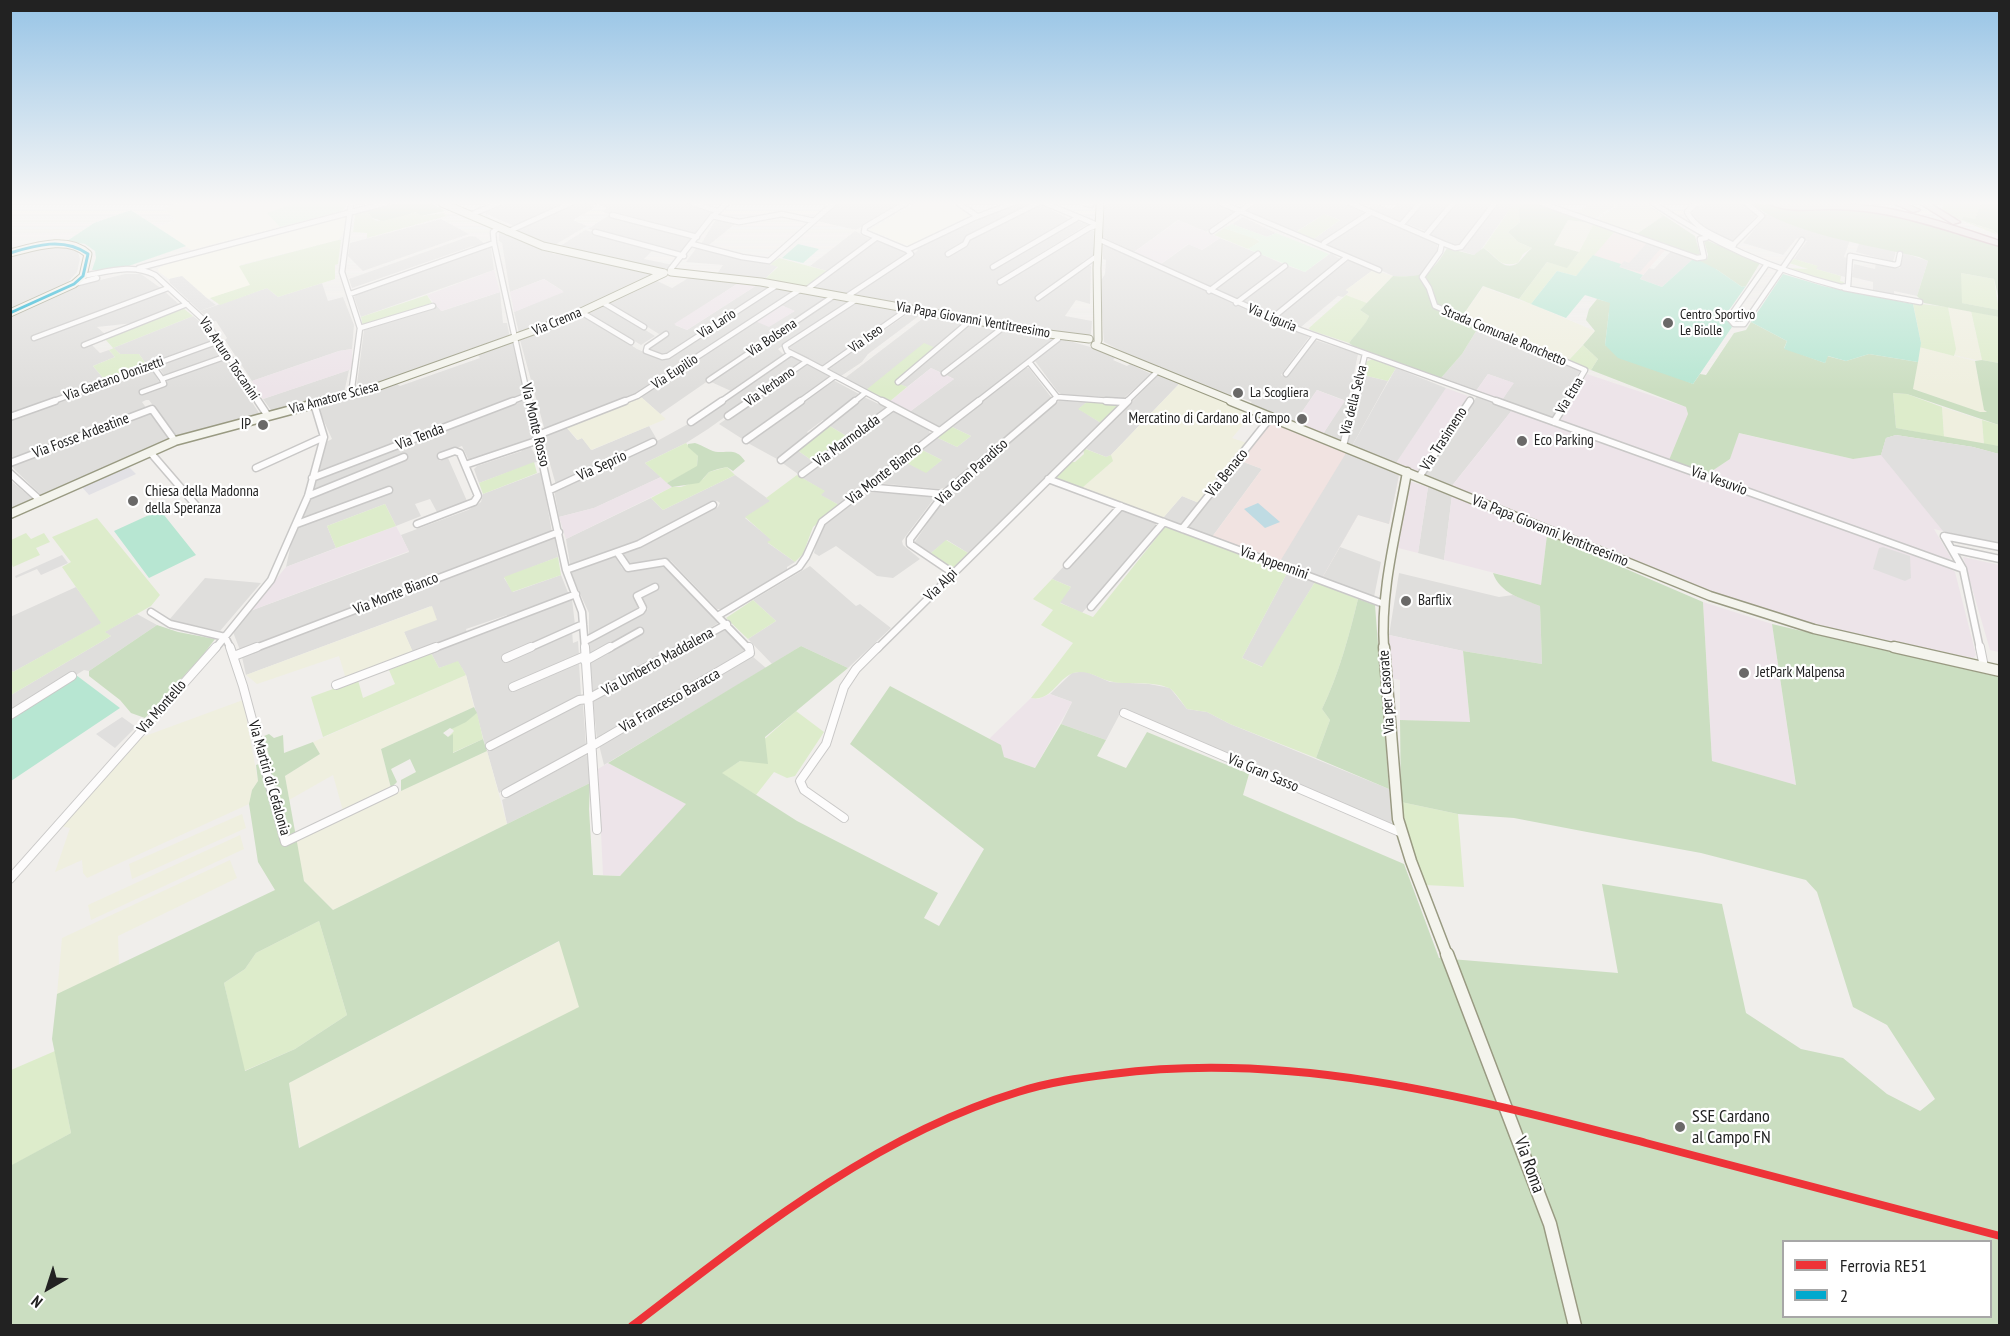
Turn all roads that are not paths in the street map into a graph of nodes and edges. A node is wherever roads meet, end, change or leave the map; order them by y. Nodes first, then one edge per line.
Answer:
1 (85, 265) edge
2 (156, 265) edge
3 (343, 265) edge
4 (431, 265) edge
5 (499, 265) edge
6 (639, 265) edge
7 (673, 265) edge
8 (838, 265) edge
9 (894, 265) edge
10 (996, 265) edge
11 (1027, 265) edge
12 (1084, 265) edge
13 (1097, 265) edge
14 (1158, 265) edge
15 (1243, 265) edge
16 (1337, 265) edge
17 (1367, 265) edge
18 (1431, 265) edge
19 (1766, 265) edge
20 (1771, 265) edge
21 (1783, 265) edge
22 (1849, 265) edge
23 (1285, 266) dead end
24 (993, 267) dead end
25 (1780, 269) junction
26 (145, 270) junction
27 (1378, 270) dead end
28 (667, 271) junction
29 (83, 276) junction
30 (1000, 282) dead end
31 (74, 284) junction
32 (777, 285) junction
33 (168, 288) junction
34 (1844, 288) junction
35 (804, 290) junction
36 (1209, 291) junction
37 (350, 294) junction
38 (835, 295) junction
39 (846, 297) junction
40 (1038, 298) dead end
41 (857, 299) junction
42 (603, 302) junction
43 (1920, 302) dead end
44 (1236, 303) junction
45 (187, 304) junction
46 (433, 306) dead end
47 (908, 309) junction
48 (581, 312) junction
49 (10, 313) edge
50 (1271, 319) junction
51 (971, 320) junction
52 (1005, 326) junction
53 (644, 327) dead end
54 (360, 328) junction
55 (666, 334) dead end
56 (1059, 336) junction
57 (1316, 336) junction
58 (34, 338) dead end
59 (516, 339) junction
60 (219, 341) junction
61 (1093, 341) junction
62 (631, 342) dead end
63 (84, 345) dead end
64 (791, 353) junction
65 (1365, 354) junction
66 (227, 356) junction
67 (807, 361) junction
68 (1029, 362) junction
69 (152, 365) junction
70 (823, 369) junction
71 (1159, 370) junction
72 (1585, 370) joint
73 (944, 373) dead end
74 (1286, 374) dead end
75 (836, 376) junction
76 (162, 379) junction
77 (709, 380) dead end
78 (898, 382) dead end
79 (142, 392) dead end
80 (865, 393) junction
81 (1475, 393) joint
82 (351, 395) junction
83 (528, 395) junction
84 (1057, 397) junction
85 (1470, 400) dead end
86 (146, 401) dead end
87 (1125, 402) junction
88 (314, 404) junction
89 (893, 407) junction
90 (152, 409) junction
91 (268, 416) junction
92 (728, 416) dead end
93 (10, 417) edge
94 (1271, 417) junction
95 (691, 422) dead end
96 (1554, 422) junction
97 (939, 431) junction
98 (324, 437) junction
99 (539, 438) junction
100 (746, 440) dead end
101 (175, 441) junction
102 (653, 442) dead end
103 (1343, 446) junction
104 (150, 452) junction
105 (441, 456) dead end
106 (404, 458) dead end
107 (781, 460) dead end
108 (10, 464) edge
109 (465, 465) junction
110 (256, 468) dead end
111 (1407, 472) junction
112 (10, 473) edge
113 (802, 474) dead end
114 (1419, 477) junction
115 (312, 478) junction
116 (1048, 479) junction
117 (866, 488) junction
118 (389, 490) dead end
119 (550, 490) junction
120 (944, 494) junction
121 (308, 496) junction
122 (41, 501) junction
123 (712, 505) dead end
124 (1121, 506) junction
125 (212, 512) dead end
126 (10, 514) edge
127 (1164, 522) junction
128 (297, 524) junction
129 (417, 524) dead end
130 (1182, 529) junction
131 (559, 532) junction
132 (2000, 547) edge
133 (1953, 549) junction
134 (617, 552) junction
135 (2000, 559) edge
136 (1067, 565) dead end
137 (1963, 569) junction
138 (566, 570) junction
139 (953, 573) junction
140 (655, 587) dead end
141 (576, 594) junction
142 (1384, 604) junction
143 (1091, 607) dead end
144 (151, 612) dead end
145 (719, 615) junction
146 (583, 624) junction
147 (727, 624) junction
148 (640, 631) dead end
149 (225, 637) junction
150 (585, 641) junction
151 (234, 656) junction
152 (506, 658) dead end
153 (585, 658) junction
154 (1984, 667) junction
155 (2000, 671) edge
156 (72, 676) dead end
157 (336, 685) dead end
158 (513, 687) dead end
159 (588, 699) junction
160 (1124, 713) dead end
161 (10, 715) edge
162 (490, 746) dead end
163 (592, 746) junction
164 (394, 790) dead end
165 (506, 793) dead end
166 (844, 818) dead end
167 (597, 830) dead end
168 (1401, 832) junction
169 (10, 879) edge
170 (1430, 908) joint
171 (1575, 1326) edge

1 - 29 street
2 - 26 street
3 - 37 street
4 - 37 street
5 - 59 street, Via Monte Rosso
6 - 28 street, Via Papa Giovanni Ventitreesimo
7 - 28 street
8 - 35 street, Via Eupilio
9 - 39 street
10 - 24 street
11 - 30 street
12 - 40 street
13 - 61 street
14 - 36 street, Via Liguria
15 - 36 street
16 - 50 street
17 - 27 street
18 - 72 street, Strada Comunale Ronchetto
19 - 25 street
20 - 25 street
21 - 25 street
22 - 34 street
23 - 44 street
25 - 34 street
26 - 29 street
26 - 31 street
26 - 33 street, Via Arturo Toscanini
28 - 32 street, Via Papa Giovanni Ventitreesimo
28 - 42 street, Via Crenna
29 - 31 street
31 - 49 street
32 - 35 street, Via Papa Giovanni Ventitreesimo
32 - 55 street, Via Lario
33 - 45 street, Via Arturo Toscanini
33 - 58 street
34 - 43 street
35 - 38 street, Via Papa Giovanni Ventitreesimo
35 - 99 street, Via Eupilio
36 - 44 street, Via Liguria
37 - 54 street
38 - 39 street, Via Papa Giovanni Ventitreesimo
38 - 77 street, Via Bolsena
39 - 41 street, Via Papa Giovanni Ventitreesimo
41 - 47 street, Via Papa Giovanni Ventitreesimo
41 - 64 street, Via Verbano
42 - 48 street, Via Crenna
42 - 53 street
44 - 50 street, Via Liguria
45 - 60 street, Via Arturo Toscanini
45 - 63 street
46 - 54 street
47 - 51 street, Via Papa Giovanni Ventitreesimo
47 - 70 street, Via Iseo
48 - 59 street, Via Crenna
48 - 62 street
50 - 57 street, Via Liguria
51 - 52 street, Via Papa Giovanni Ventitreesimo
51 - 78 street
52 - 56 street, Via Papa Giovanni Ventitreesimo
52 - 73 street
54 - 82 street
56 - 61 street, Via Papa Giovanni Ventitreesimo
56 - 68 street, Via Monte Bianco
57 - 65 street, Via Liguria
57 - 74 street, Via Liguria
59 - 82 street, Via Amatore Sciesa
59 - 83 street, Via Monte Rosso
60 - 66 street, Via Arturo Toscanini
60 - 69 street, Via Gaetano Donizetti
61 - 71 street, Via Papa Giovanni Ventitreesimo
64 - 67 street, Via Verbano
64 - 95 street
65 - 81 street, Via Liguria
65 - 103 street, Via della Selva
66 - 76 street
66 - 91 street, Via Arturo Toscanini
67 - 70 street, Via Marmolada
67 - 92 street, Via Verbano
68 - 84 street
68 - 97 street, Via Monte Bianco
69 - 76 street
69 - 93 street, Via Gaetano Donizetti
70 - 75 street, Via Marmolada
71 - 87 street, Via Alpi
71 - 94 street, Via Papa Giovanni Ventitreesimo
72 - 96 street, Via Etna
75 - 80 street, Via Marmolada
75 - 100 street
76 - 79 street
80 - 89 street, Via Marmolada
80 - 107 street, Via Marmolada
81 - 96 street, Via Vesuvio
82 - 88 street, Via Amatore Sciesa
83 - 99 street, Via Monte Rosso
83 - 115 street, Via Tenda
84 - 87 street
84 - 120 street, Via Gran Paradiso
85 - 114 street, Via Trasimeno
86 - 90 street, Via Fosse Ardeatine
87 - 116 street, Via Alpi
88 - 91 street, Via Amatore Sciesa
88 - 98 street
89 - 97 street, Via Marmolada
89 - 113 street, Via Marmolada
90 - 101 street, Via Fosse Ardeatine
90 - 108 street, Via Fosse Ardeatine
91 - 101 street, Via Amatore Sciesa
94 - 103 street, Via Papa Giovanni Ventitreesimo
94 - 130 street, Via Benaco
96 - 137 street, Via Vesuvio
97 - 117 street, Via Monte Bianco
98 - 110 street
98 - 115 street, Via Montello
99 - 109 street, Via Eupilio
99 - 119 street, Via Monte Rosso
101 - 104 street, Via Amatore Sciesa
102 - 119 street, Via Seprio
103 - 111 street, Via Papa Giovanni Ventitreesimo
104 - 122 street, Via Amatore Sciesa
104 - 125 street
105 - 109 street
106 - 121 street
109 - 129 street
111 - 114 street, Via Papa Giovanni Ventitreesimo
111 - 142 street, Via per Casorate
112 - 122 street
114 - 154 street, Via Papa Giovanni Ventitreesimo
115 - 121 street, Via Montello
116 - 124 street, Via Appennini
116 - 139 street, Via Alpi
117 - 120 street
117 - 145 street, Via Monte Bianco
118 - 128 street
119 - 131 street, Via Monte Rosso
120 - 139 street, Via Gran Paradiso
121 - 128 street, Via Montello
122 - 126 street, Via Amatore Sciesa
123 - 134 street
124 - 127 street, Via Appennini
124 - 136 street
127 - 130 street, Via Appennini
127 - 143 street
128 - 149 street, Via Montello
130 - 142 street, Via Appennini
131 - 138 street, Via Monte Rosso
131 - 151 street, Via Monte Bianco
132 - 133 street
133 - 135 street
133 - 137 street
134 - 138 street
134 - 145 street
137 - 154 street
138 - 141 street, Via Monte Rosso
139 - 166 street, Via Alpi
140 - 150 street
141 - 146 street, Via Monte Rosso
141 - 157 street
142 - 168 street, Via per Casorate
144 - 149 street
145 - 147 street
146 - 150 street, Via Monte Rosso
146 - 152 street
147 - 159 street, Via Umberto Maddalena
147 - 163 street, Via Francesco Baracca
148 - 153 street
149 - 151 street, Via Martiri di Cefalonia
149 - 169 street, Via Montello
150 - 153 street, Via Monte Rosso
151 - 164 street, Via Martiri di Cefalonia
153 - 158 street
153 - 159 street, Via Monte Rosso
154 - 155 street, Via Papa Giovanni Ventitreesimo
156 - 161 street
159 - 162 street
159 - 163 street, Via Monte Rosso
160 - 168 street, Via Gran Sasso
163 - 165 street
163 - 167 street, Via Monte Rosso
168 - 170 street, Via per Casorate
170 - 171 street, Via Roma

